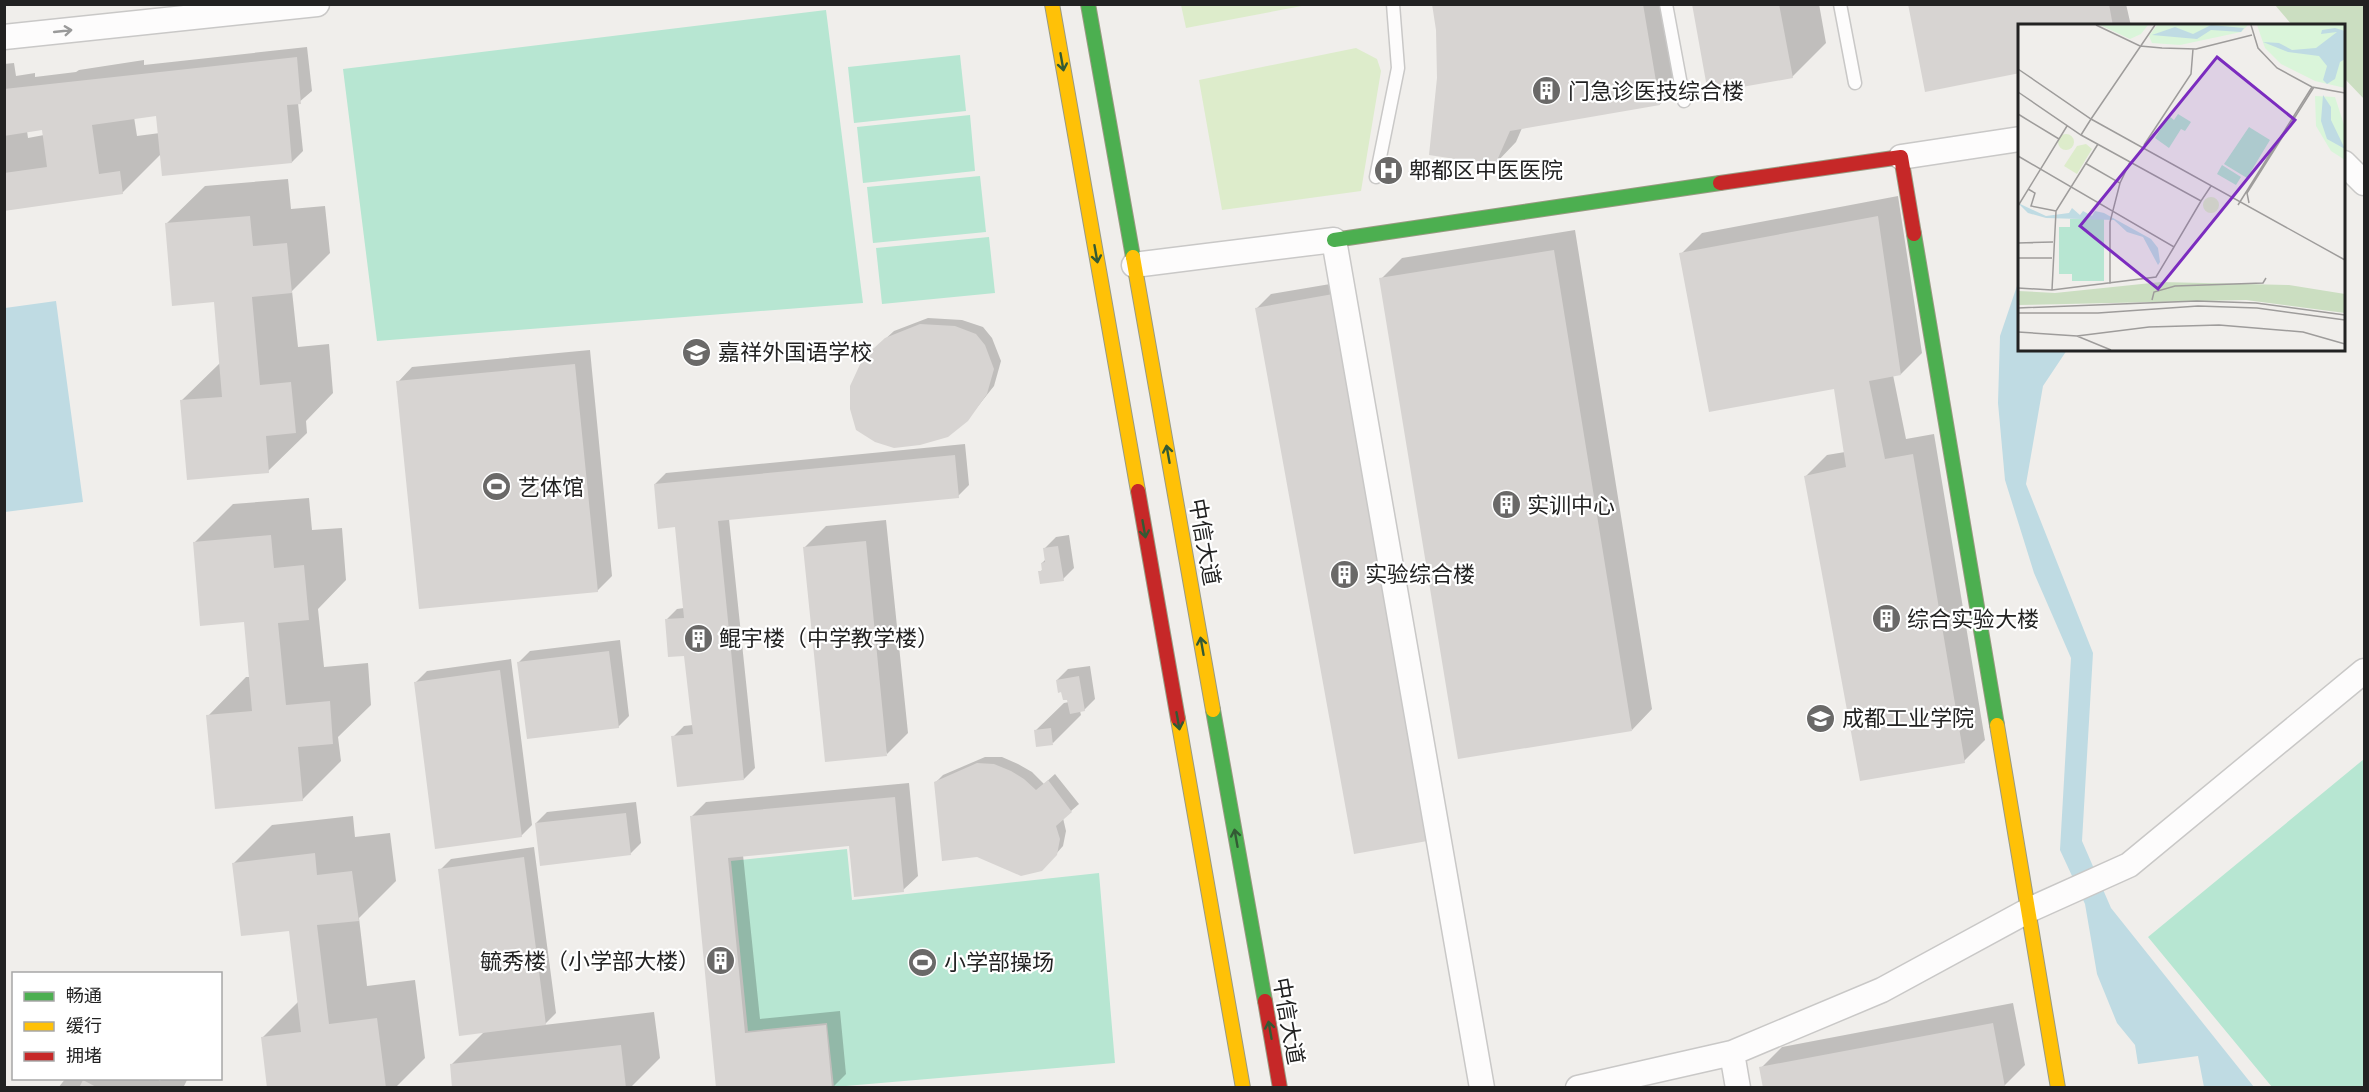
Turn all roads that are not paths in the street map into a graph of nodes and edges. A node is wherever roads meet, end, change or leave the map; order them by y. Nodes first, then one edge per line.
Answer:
1 (317, 4) edge
2 (1052, 4) edge
3 (1088, 4) edge
4 (1393, 4) edge
5 (1666, 4) edge
6 (1840, 4) edge
7 (4, 37) edge
8 (1855, 82) dead end
9 (1684, 101) dead end
10 (2018, 139) edge
11 (1901, 157) junction
12 (2345, 166) edge
13 (1376, 177) dead end
14 (2364, 183) edge
15 (1334, 240) junction
16 (1134, 265) junction
17 (2364, 670) edge
18 (2029, 910) junction
19 (1732, 1053) junction
20 (1243, 1088) edge
21 (1280, 1088) edge
22 (1482, 1088) edge
23 (1578, 1088) edge
24 (1738, 1088) edge
25 (2058, 1088) edge

7 -> 1 street
2 -> 20 main road
3 - 16 main road, 中信大道
4 - 13 lane
5 - 9 lane
6 - 8 lane
10 - 11 street
11 - 15 main road
11 - 18 main road
12 - 14 street
15 - 16 street
15 - 22 street
21 -> 16 main road, 中信大道
17 - 18 street
18 - 19 street
18 - 25 main road
19 - 23 street
19 - 24 street

